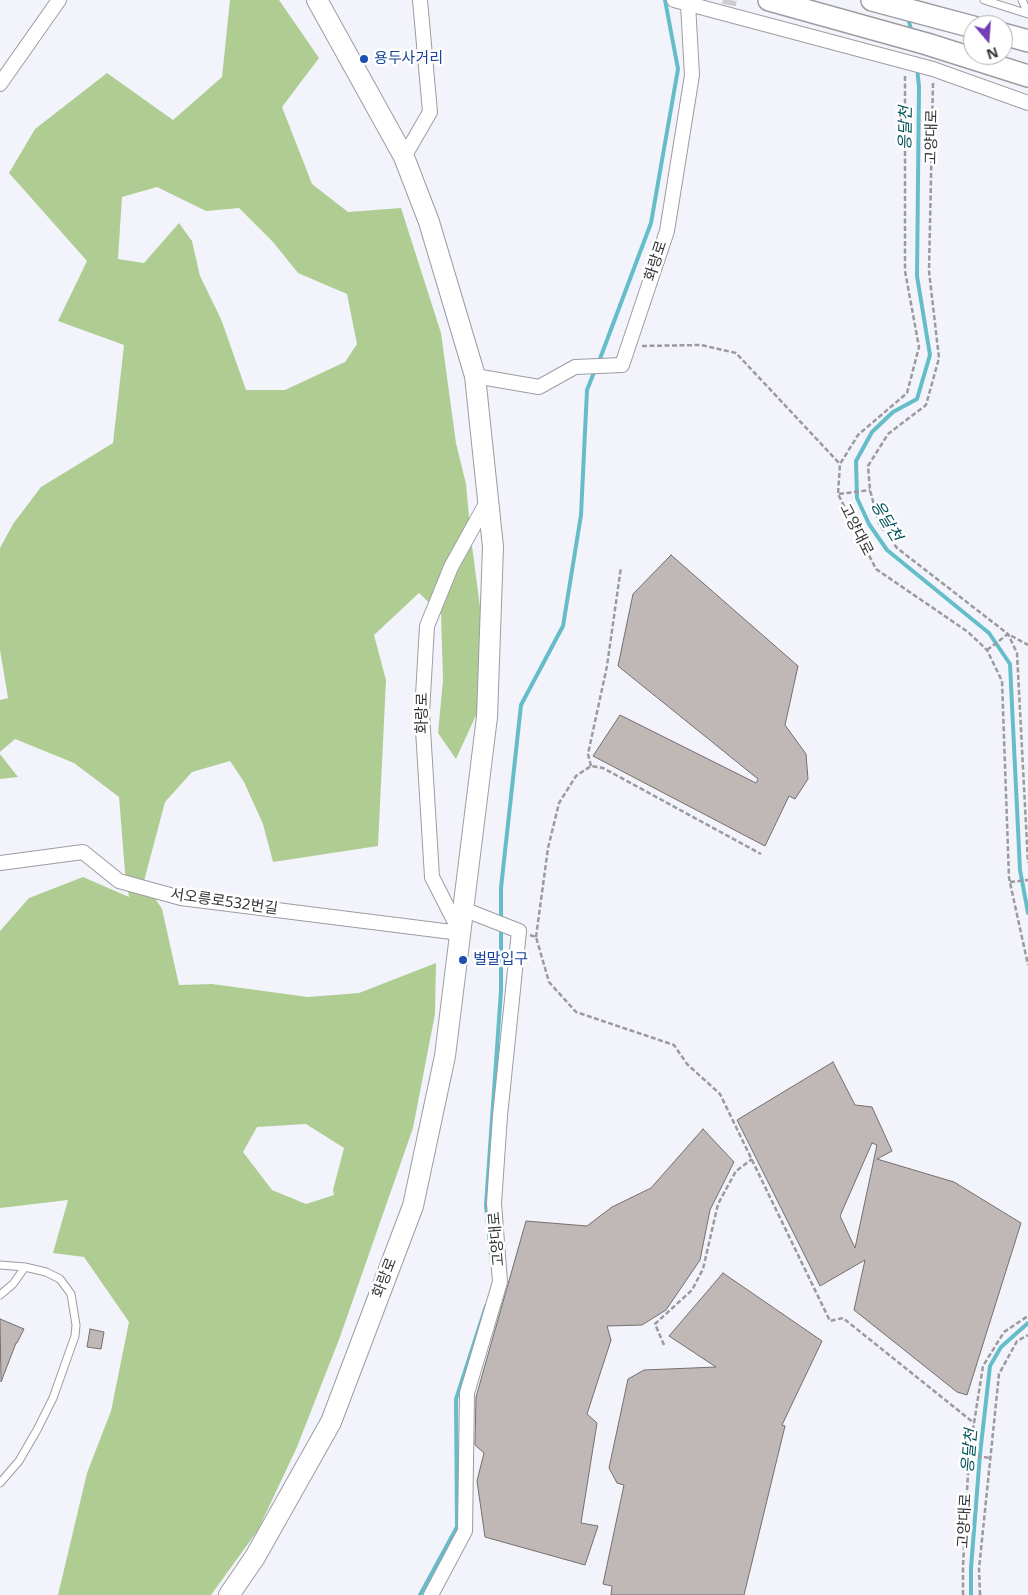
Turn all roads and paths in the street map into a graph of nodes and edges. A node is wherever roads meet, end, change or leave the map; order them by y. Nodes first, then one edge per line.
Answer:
1 (59, 0) edge
2 (317, 0) edge
3 (420, 0) edge
4 (769, 0) edge
5 (984, 0) edge
6 (1022, 0) edge
7 (680, 2) edge
8 (879, 2) edge
9 (1028, 14) edge
10 (963, 23) edge
11 (1013, 37) edge
12 (1028, 41) edge
13 (906, 62) junction
14 (929, 68) junction
15 (1028, 76) edge
16 (0, 84) edge
17 (1028, 103) edge
18 (404, 157) junction
19 (628, 346) junction
20 (474, 376) junction
21 (840, 464) junction
22 (870, 490) junction
23 (838, 494) junction
24 (488, 500) junction
25 (621, 566) dead end
26 (1008, 634) junction
27 (1028, 645) edge
28 (988, 649) junction
29 (591, 766) junction
30 (761, 854) dead end
31 (0, 862) edge
32 (1028, 863) edge
33 (1028, 880) edge
34 (1011, 882) junction
35 (463, 909) junction
36 (520, 931) junction
37 (460, 933) junction
38 (536, 937) junction
39 (1028, 965) edge
40 (752, 1159) junction
41 (0, 1265) edge
42 (25, 1267) junction
43 (0, 1295) edge
44 (1028, 1316) edge
45 (1028, 1335) edge
46 (664, 1345) dead end
47 (974, 1424) junction
48 (969, 1455) junction
49 (990, 1458) junction
50 (0, 1483) edge
51 (228, 1595) edge
52 (431, 1595) edge
53 (963, 1595) edge
54 (980, 1595) edge

1 - 16 street
2 - 18 main road, 화랑로
3 - 18 street
4 - 15 main road
5 - 9 lane
6 - 9 lane
7 - 13 street
7 - 19 street, 화랑로
8 - 10 main road
11 - 12 main road
13 - 14 street
13 - 21 path, 고양대로
14 - 17 street
14 - 22 path, 고양대로
18 - 20 main road, 화랑로
19 - 20 street, 화랑로
19 - 21 path
20 - 24 main road, 화랑로
21 - 23 path, 고양대로
22 - 23 path
22 - 26 path, 고양대로
23 - 28 path, 고양대로
24 - 35 main road, 화랑로
24 - 37 street, 화랑로
25 - 29 path
26 - 27 path, 고양대로
26 - 28 path
26 - 32 path
28 - 34 path, 고양대로
29 - 30 path
29 - 38 path
31 - 37 street, 서오릉로532번길
33 - 34 path
34 - 39 path, 고양대로
35 - 36 street
35 - 37 main road, 화랑로
36 - 38 path
36 - 52 street, 고양대로
37 - 51 main road, 화랑로
38 - 40 path
40 - 46 path
40 - 47 path
41 - 42 lane
42 - 43 lane
42 - 50 lane
44 - 47 path, 고양대로
45 - 49 path, 고양대로
47 - 48 path, 고양대로
48 - 49 path
48 - 53 path, 고양대로
49 - 54 path, 고양대로

